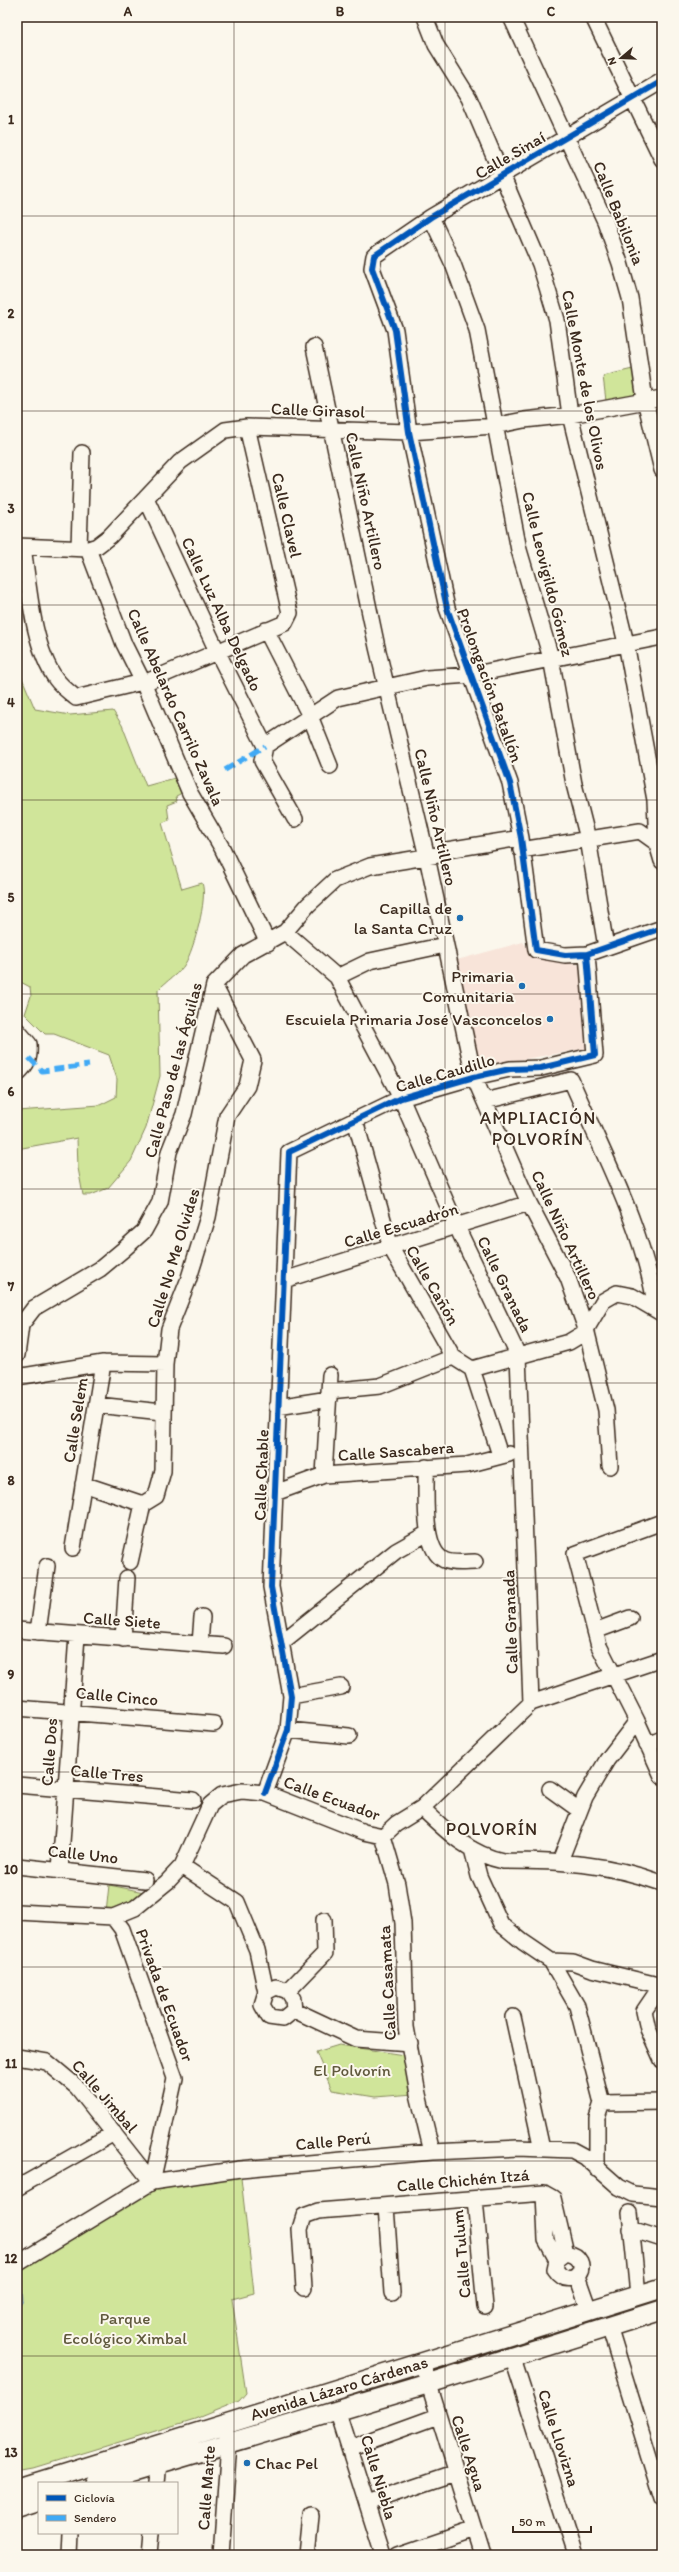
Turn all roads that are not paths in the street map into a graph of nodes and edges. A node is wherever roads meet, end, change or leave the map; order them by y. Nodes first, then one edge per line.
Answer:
1 (424, 17) edge
2 (511, 17) edge
3 (593, 17) edge
4 (662, 81) edge
5 (632, 99) junction
6 (567, 138) junction
7 (662, 159) edge
8 (502, 176) junction
9 (431, 216) junction
10 (374, 256) joint
11 (314, 347) dead end
12 (662, 398) edge
13 (645, 400) junction
14 (570, 416) junction
15 (494, 426) junction
16 (247, 427) junction
17 (331, 430) junction
18 (410, 432) junction
19 (82, 453) dead end
20 (662, 470) edge
21 (146, 498) junction
22 (20, 546) edge
23 (84, 548) junction
24 (266, 630) junction
25 (662, 637) edge
26 (626, 643) junction
27 (217, 651) junction
28 (551, 658) junction
29 (470, 675) junction
30 (143, 682) junction
31 (386, 686) junction
32 (310, 716) junction
33 (265, 746) junction
34 (330, 766) dead end
35 (295, 819) dead end
36 (588, 838) junction
37 (521, 844) junction
38 (659, 845) edge
39 (427, 857) junction
40 (662, 861) edge
41 (662, 928) edge
42 (285, 932) junction
43 (268, 943) junction
44 (444, 945) junction
45 (606, 947) junction
46 (587, 954) junction
47 (337, 977) junction
48 (214, 985) junction
49 (17, 1030) edge
50 (17, 1074) edge
51 (474, 1077) junction
52 (401, 1098) junction
53 (485, 1101) junction
54 (356, 1120) junction
55 (289, 1152) joint
56 (529, 1204) junction
57 (457, 1227) junction
58 (391, 1248) junction
59 (284, 1280) junction
60 (659, 1311) edge
61 (586, 1329) junction
62 (518, 1355) junction
63 (17, 1356) edge
64 (453, 1357) junction
65 (103, 1363) junction
66 (164, 1364) junction
67 (472, 1368) junction
68 (330, 1375) dead end
69 (17, 1377) edge
70 (329, 1395) junction
71 (97, 1405) junction
72 (277, 1407) junction
73 (162, 1412) junction
74 (520, 1452) junction
75 (500, 1455) junction
76 (610, 1466) dead end
77 (426, 1467) junction
78 (324, 1476) junction
79 (83, 1484) junction
80 (275, 1493) junction
81 (144, 1504) junction
82 (662, 1522) edge
83 (428, 1533) junction
84 (73, 1548) dead end
85 (130, 1562) dead end
86 (475, 1562) dead end
87 (47, 1566) dead end
88 (128, 1578) dead end
89 (202, 1617) dead end
90 (630, 1618) dead end
91 (17, 1630) edge
92 (595, 1631) junction
93 (38, 1632) junction
94 (77, 1636) junction
95 (123, 1639) junction
96 (281, 1643) junction
97 (200, 1644) junction
98 (224, 1646) dead end
99 (662, 1659) edge
100 (614, 1676) junction
101 (341, 1687) dead end
102 (291, 1696) junction
103 (531, 1704) junction
104 (17, 1708) edge
105 (71, 1711) junction
106 (637, 1721) junction
107 (214, 1724) dead end
108 (288, 1730) junction
109 (349, 1736) dead end
110 (662, 1739) edge
111 (647, 1745) junction
112 (662, 1776) edge
113 (17, 1785) edge
114 (66, 1788) junction
115 (550, 1789) dead end
116 (265, 1793) junction
117 (193, 1800) dead end
118 (422, 1808) junction
119 (580, 1810) junction
120 (383, 1836) junction
121 (472, 1849) junction
122 (560, 1861) junction
123 (17, 1866) edge
124 (182, 1866) junction
125 (60, 1870) junction
126 (145, 1880) dead end
127 (662, 1883) edge
128 (17, 1912) edge
129 (113, 1917) junction
130 (324, 1920) dead end
131 (551, 1961) junction
132 (661, 1986) edge
133 (288, 1991) junction
134 (266, 1992) junction
135 (294, 2010) junction
136 (513, 2017) dead end
137 (410, 2043) junction
138 (17, 2057) edge
139 (662, 2060) edge
140 (662, 2102) edge
141 (602, 2103) junction
142 (114, 2134) junction
143 (542, 2149) junction
144 (432, 2152) junction
145 (597, 2169) junction
146 (152, 2182) junction
147 (17, 2188) edge
148 (662, 2197) edge
149 (475, 2199) junction
150 (386, 2206) junction
151 (630, 2213) dead end
152 (631, 2229) junction
153 (662, 2239) edge
154 (17, 2264) edge
155 (304, 2288) dead end
156 (662, 2288) edge
157 (392, 2293) dead end
158 (638, 2295) junction
159 (485, 2307) dead end
160 (589, 2310) junction
161 (662, 2310) edge
162 (609, 2326) junction
163 (512, 2356) junction
164 (422, 2362) junction
165 (427, 2384) junction
166 (337, 2410) junction
167 (438, 2416) junction
168 (224, 2424) junction
169 (229, 2443) junction
170 (350, 2448) junction
171 (158, 2463) junction
172 (456, 2474) junction
173 (71, 2478) edge
174 (51, 2482) edge
175 (99, 2482) edge
176 (156, 2482) edge
177 (38, 2485) edge
178 (17, 2489) edge
179 (662, 2499) edge
180 (38, 2501) edge
181 (367, 2503) junction
182 (17, 2508) edge
183 (311, 2516) dead end
184 (474, 2529) junction
185 (71, 2534) edge
186 (152, 2534) edge
187 (70, 2555) edge
188 (150, 2555) edge
189 (221, 2555) edge
190 (307, 2555) edge
191 (384, 2555) edge
192 (398, 2555) edge
193 (482, 2555) edge
194 (576, 2555) edge

1 - 8 street, Calle Monte de los Olivos
2 - 6 street, Calle Babilonia
3 - 5 street
4 - 5 street, Calle Sinaí
5 - 6 street, Calle Sinaí
5 - 7 street
6 - 8 street, Calle Sinaí
6 - 13 street, Calle Babilonia
8 - 9 street, Calle Sinaí
8 - 14 street, Calle Monte de los Olivos
9 - 10 street, Calle Sinaí
9 - 15 street, Calle Leovigildo Gómez
10 - 18 street, Prolongación Batallón
11 - 17 street, Calle Niño Artillero
12 - 13 street, Calle Girasol
13 - 14 street, Calle Girasol
13 - 20 street, Calle Babilonia
14 - 15 street, Calle Girasol
14 - 26 street, Calle Monte de los Olivos
15 - 18 street, Calle Girasol
15 - 28 street, Calle Leovigildo Gómez
16 - 17 street, Calle Girasol
16 - 21 street, Calle Girasol
16 - 24 street, Calle Clavel
17 - 18 street, Calle Girasol
17 - 31 street, Calle Niño Artillero
18 - 29 street, Prolongación Batallón
19 - 23 street
21 - 23 street, Calle Girasol
21 - 27 street, Calle Luz Alba Delgado
22 - 23 street
22 - 30 street
23 - 30 street, Calle Abelardo Carrilo Zavala
24 - 27 street
24 - 32 street
25 - 26 street
26 - 28 street
26 - 38 street, Calle Monte de los Olivos
27 - 30 street
27 - 33 street, Calle Luz Alba Delgado
28 - 29 street
28 - 36 street, Calle Leovigildo Gómez
29 - 31 street
29 - 37 street, Prolongación Batallón
30 - 43 street, Calle Abelardo Carrilo Zavala
31 - 32 street
31 - 39 street, Calle Niño Artillero
32 - 33 street
32 - 34 street
33 - 35 street
36 - 37 street, Calle Paso de las Águilas
36 - 38 street, Calle Paso de las Águilas
36 - 45 street, Calle Leovigildo Gómez
37 - 39 street, Calle Paso de las Águilas
37 - 46 street, Prolongación Batallón
38 - 40 street, Calle Monte de los Olivos
39 - 42 street, Calle Paso de las Águilas
39 - 44 street, Calle Niño Artillero
41 - 45 street
42 - 43 street, Calle Paso de las Águilas
42 - 47 street, Calle Granada
43 - 48 street, Calle Paso de las Águilas
44 - 47 street
44 - 51 street, Calle Niño Artillero
45 - 46 street
46 - 51 street, Calle Caudillo
47 - 52 street, Calle Granada
48 - 63 street, Calle Paso de las Águilas
48 - 66 street, Calle No Me Olvides
49 - 50 street
51 - 52 street, Calle Caudillo
51 - 53 street, Calle Niño Artillero
52 - 54 street, Calle Caudillo
52 - 57 street, Calle Granada
53 - 56 street, Calle Niño Artillero
53 - 60 street
54 - 55 street, Calle Caudillo
54 - 58 street, Calle Cañón
55 - 59 street, Calle Chable
56 - 57 street, Calle Escuadrón
56 - 61 street, Calle Niño Artillero
57 - 58 street, Calle Escuadrón
57 - 62 street, Calle Granada
58 - 59 street, Calle Escuadrón
58 - 64 street, Calle Cañón
59 - 72 street, Calle Chable
60 - 61 street
61 - 62 street
61 - 76 street, Calle Niño Artillero
62 - 67 street
62 - 74 street, Calle Granada
64 - 67 street
64 - 70 street
65 - 66 street
65 - 69 street
65 - 71 street, Calle Selem
66 - 73 street, Calle No Me Olvides
67 - 75 street
68 - 70 street
70 - 72 street
70 - 78 street
71 - 73 street
71 - 79 street, Calle Selem
72 - 80 street, Calle Chable
73 - 81 street, Calle No Me Olvides
74 - 75 street, Calle Sascabera
74 - 103 street, Calle Granada
75 - 77 street, Calle Sascabera
77 - 78 street, Calle Sascabera
77 - 83 street
78 - 80 street, Calle Sascabera
79 - 81 street
79 - 84 street, Calle Selem
80 - 96 street, Calle Chable
81 - 85 street
82 - 92 street
83 - 86 street
83 - 96 street
87 - 93 street
88 - 95 street
89 - 97 street
90 - 92 street
91 - 93 street, Calle Siete
92 - 100 street
93 - 94 street, Calle Siete
94 - 95 street, Calle Siete
94 - 105 street, Calle Dos
95 - 97 street, Calle Siete
96 - 102 street, Calle Chable
97 - 98 street, Calle Siete
99 - 100 street, Calle Ecuador
100 - 103 street, Calle Ecuador
100 - 106 street
101 - 102 street
102 - 108 street, Calle Chable
103 - 118 street, Calle Ecuador
104 - 105 street, Calle Cinco
105 - 107 street, Calle Cinco
105 - 114 street, Calle Dos
106 - 111 street
106 - 119 street
108 - 109 street
108 - 116 street, Calle Chable
110 - 111 street
111 - 112 street
113 - 114 street, Calle Tres
114 - 117 street, Calle Tres
114 - 125 street, Calle Dos
115 - 119 street
116 - 120 street, Calle Ecuador
116 - 124 street, Calle Ecuador
118 - 120 street, Calle Ecuador
118 - 121 street
119 - 122 street
120 - 137 street, Calle Casamata
121 - 122 street
121 - 131 street
122 - 127 street
123 - 125 street, Calle Uno
124 - 129 street, Calle Ecuador
124 - 134 street
125 - 126 street, Calle Uno
128 - 129 street, Calle Ecuador
129 - 146 street, Privada de Ecuador
130 - 133 street
131 - 132 street
131 - 141 street
132 - 139 street
133 - 134 street
133 - 135 street
134 - 135 street
135 - 137 street
136 - 143 street
137 - 144 street, Calle Casamata
138 - 142 street, Calle Jimbal
140 - 141 street
141 - 145 street
142 - 146 street, Calle Jimbal
142 - 147 street
143 - 144 street, Calle Perú
143 - 145 street, Calle Perú
144 - 146 street, Calle Perú
145 - 148 street, Calle Perú
146 - 154 street, Calle Perú
149 - 150 street, Calle Chichén Itzá
149 - 159 street, Calle Tulum
149 - 160 street, Calle Chichén Itzá
150 - 155 street, Calle Chichén Itzá
150 - 157 street, Calle Chichén Itzá
151 - 152 street
152 - 153 street
152 - 158 street
156 - 158 main road, Avenida Lázaro Cárdenas
158 - 160 main road, Avenida Lázaro Cárdenas
160 - 164 main road, Avenida Lázaro Cárdenas
161 - 162 main road, Avenida Lázaro Cárdenas
162 - 163 main road, Avenida Lázaro Cárdenas
162 - 179 street
163 - 165 main road, Avenida Lázaro Cárdenas
163 - 194 street, Calle Llovizna
164 - 165 street, Calle Agua
164 - 168 main road, Avenida Lázaro Cárdenas
165 - 166 main road, Avenida Lázaro Cárdenas
165 - 167 street, Calle Agua
166 - 169 main road, Avenida Lázaro Cárdenas
166 - 170 street, Calle Niebla
167 - 170 street
167 - 172 street, Calle Agua
168 - 169 street, Calle Marte
168 - 173 main road, Avenida Lázaro Cárdenas
169 - 171 main road, Avenida Lázaro Cárdenas
169 - 189 street, Calle Marte
170 - 181 street, Calle Niebla
171 - 175 main road, Avenida Lázaro Cárdenas
171 - 176 street
172 - 181 street
172 - 184 street, Calle Agua
173 - 174 main road, Avenida Lázaro Cárdenas
177 - 178 main road, Avenida Lázaro Cárdenas
180 - 182 main road
181 - 191 street, Calle Niebla
183 - 190 street
184 - 192 street
184 - 193 street, Calle Agua
185 - 187 street
186 - 188 street

